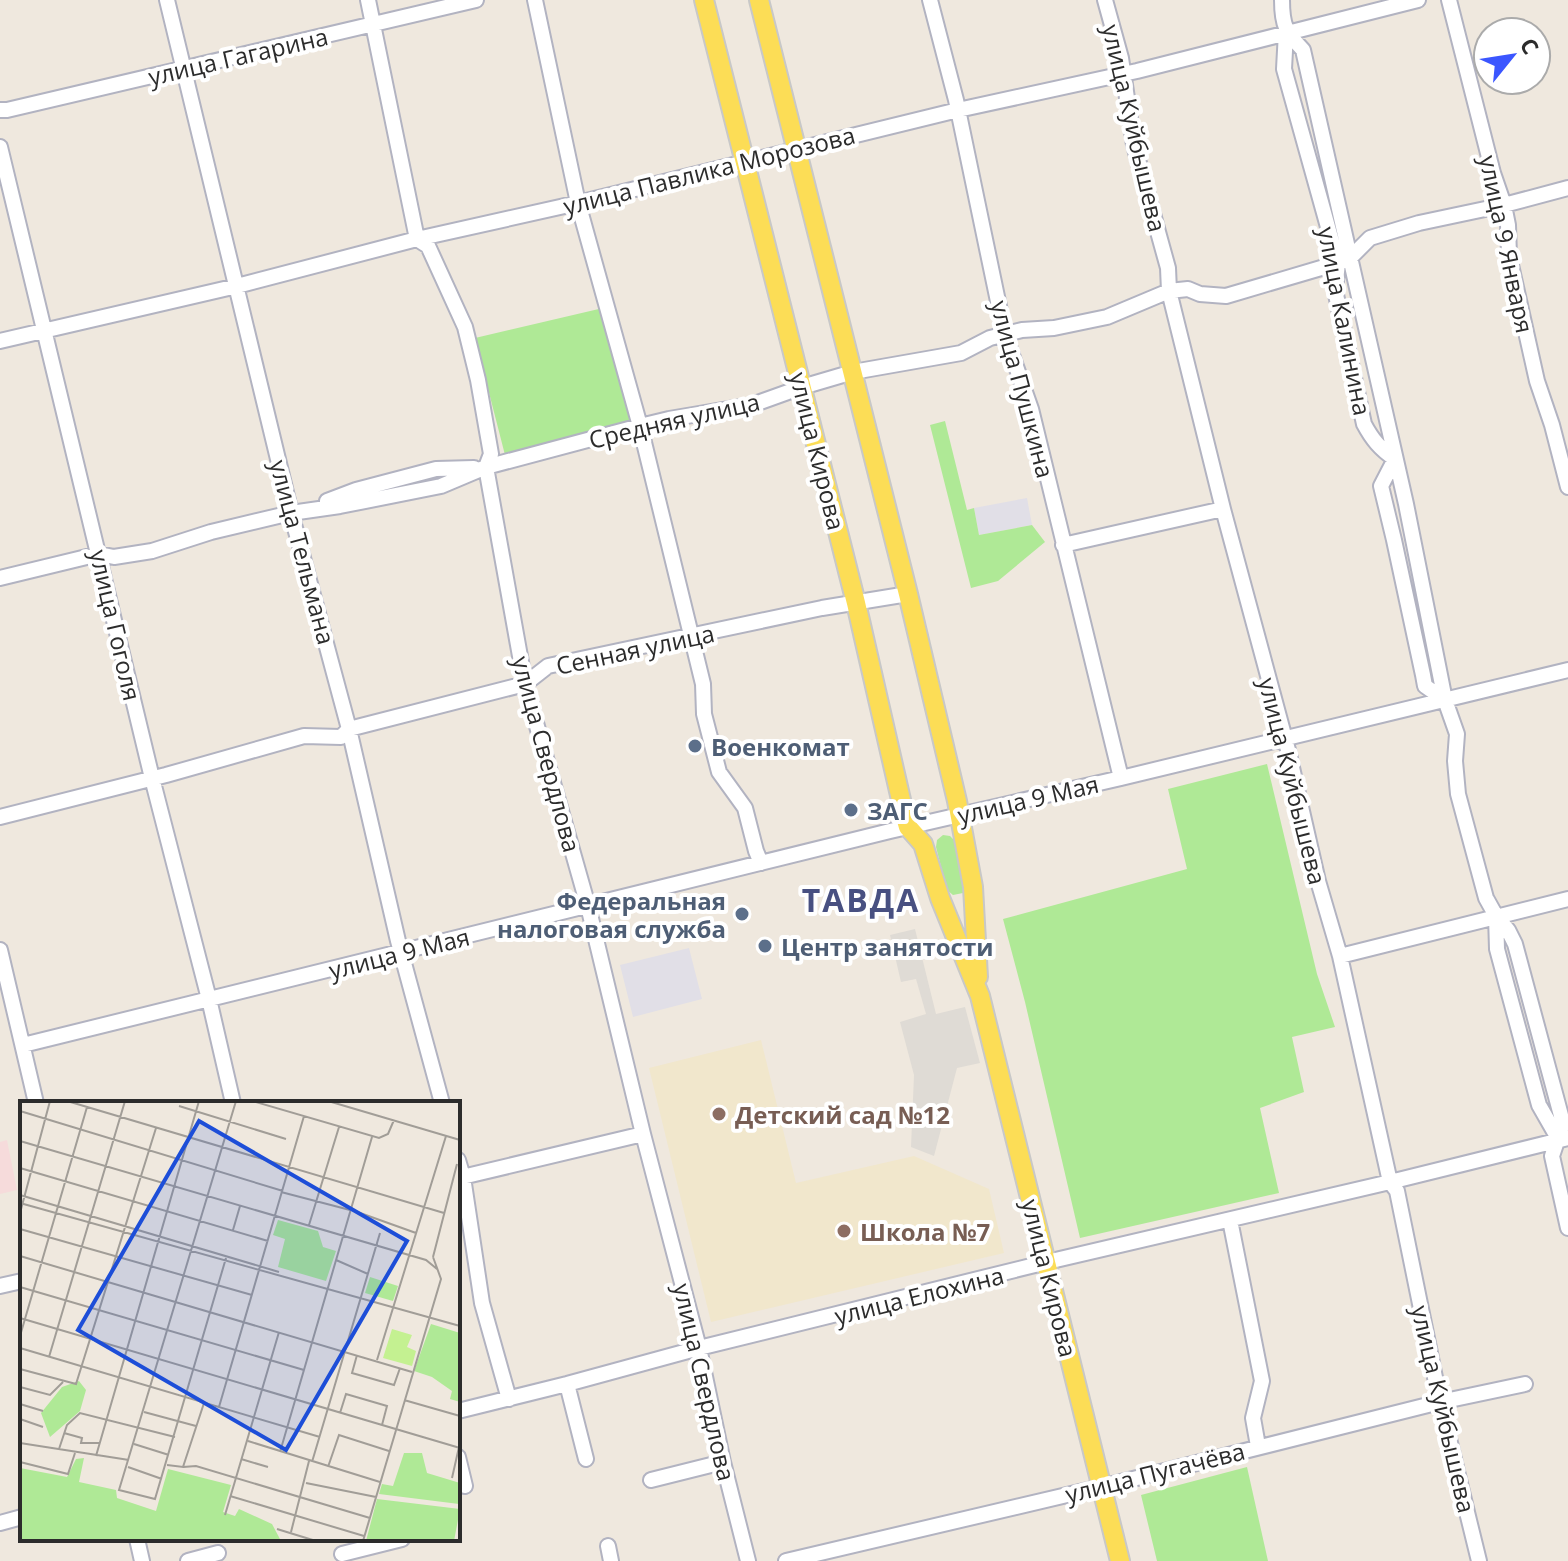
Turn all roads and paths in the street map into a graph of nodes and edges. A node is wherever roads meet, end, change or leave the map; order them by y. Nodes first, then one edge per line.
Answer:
1 (167, 0) edge
2 (368, 0) edge
3 (476, 0) edge
4 (535, 0) edge
5 (704, 0) edge
6 (759, 0) edge
7 (930, 0) edge
8 (1105, 0) edge
9 (1274, 0) edge
10 (1282, 0) edge
11 (1418, 0) edge
12 (1449, 0) edge
13 (374, 24) junction
14 (1284, 25) junction
15 (183, 69) junction
16 (1123, 73) junction
17 (0, 110) edge
18 (958, 110) junction
19 (0, 147) edge
20 (797, 149) junction
21 (745, 162) junction
22 (1568, 188) edge
23 (578, 203) junction
24 (1504, 205) junction
25 (417, 239) junction
26 (1345, 260) junction
27 (237, 286) junction
28 (1169, 291) junction
29 (44, 330) junction
30 (1005, 335) junction
31 (0, 341) edge
32 (853, 372) junction
33 (802, 387) junction
34 (640, 426) junction
35 (1395, 459) junction
36 (486, 467) junction
37 (1568, 487) edge
38 (1223, 509) junction
39 (291, 513) junction
40 (1063, 545) junction
41 (99, 554) junction
42 (0, 578) edge
43 (908, 594) junction
44 (856, 603) junction
45 (691, 635) junction
46 (1568, 670) edge
47 (525, 684) junction
48 (1445, 700) junction
49 (349, 729) junction
50 (1284, 738) junction
51 (152, 778) junction
52 (1121, 778) junction
53 (960, 815) junction
54 (0, 817) edge
55 (908, 827) junction
56 (761, 863) junction
57 (973, 887) junction
58 (940, 898) junction
59 (1568, 899) edge
60 (588, 906) junction
61 (1496, 916) junction
62 (0, 950) edge
63 (401, 952) junction
64 (1340, 956) junction
65 (980, 996) junction
66 (209, 999) junction
67 (23, 1045) junction
68 (36, 1101) edge
69 (233, 1101) edge
70 (441, 1101) edge
71 (643, 1134) junction
72 (1563, 1138) edge
73 (460, 1178) edge
74 (1390, 1182) junction
75 (1230, 1220) junction
76 (1568, 1228) edge
77 (1047, 1262) junction
78 (20, 1281) edge
79 (0, 1286) edge
80 (699, 1348) junction
81 (567, 1384) junction
82 (1525, 1384) dead end
83 (509, 1399) junction
84 (1440, 1402) junction
85 (460, 1411) edge
86 (1258, 1446) junction
87 (586, 1459) dead end
88 (723, 1462) junction
89 (460, 1465) edge
90 (651, 1480) dead end
91 (465, 1486) dead end
92 (1101, 1487) junction
93 (20, 1518) edge
94 (0, 1523) edge
95 (137, 1541) edge
96 (392, 1541) edge
97 (341, 1551) edge
98 (218, 1553) dead end
99 (142, 1561) edge
100 (188, 1561) edge
101 (748, 1561) edge
102 (786, 1561) edge
103 (1120, 1561) edge
104 (1479, 1561) edge

1 - 15 street, улица Тельмана
2 - 13 street, улица Свердлова
3 - 13 street, улица Гагарина
4 - 23 street
5 - 21 main road, улица Кирова
6 - 20 main road, улица Кирова
7 - 18 street, улица Пушкина
8 - 16 street, улица Куйбышева
9 - 14 street, улица Калинина
10 - 14 street, улица Калинина
11 - 14 street, улица Павлика Морозова
12 - 24 street, улица 9 Января
13 - 15 street, улица Гагарина
13 - 25 street, улица Свердлова
14 - 16 street, улица Павлика Морозова
14 - 26 street, улица Калинина
14 - 26 street, улица Калинина
15 - 17 street, улица Гагарина
15 - 27 street, улица Тельмана
16 - 18 street, улица Павлика Морозова
16 - 28 street, улица Куйбышева
18 - 20 street, улица Павлика Морозова
18 - 30 street, улица Пушкина
19 - 29 street, улица Гоголя
20 - 21 street, улица Павлика Морозова
20 - 32 main road, улица Кирова
21 - 23 street, улица Павлика Морозова
21 - 33 main road, улица Кирова
22 - 24 street, Средняя улица
23 - 25 street, улица Павлика Морозова
23 - 34 street
24 - 26 street, Средняя улица
24 - 37 street, улица 9 Января
25 - 27 street, улица Павлика Морозова
25 - 36 street, улица Свердлова
26 - 28 street, Средняя улица
26 - 35 street, улица Калинина
26 - 35 street, улица Калинина
27 - 29 street, улица Павлика Морозова
27 - 39 street, улица Тельмана
28 - 30 street, Средняя улица
28 - 38 street, улица Куйбышева
29 - 31 street, улица Павлика Морозова
29 - 41 street, улица Гоголя
30 - 32 street, Средняя улица
30 - 40 street, улица Пушкина
32 - 33 street, Средняя улица
32 - 43 main road, улица Кирова
33 - 34 street, Средняя улица
33 - 44 main road, улица Кирова
34 - 36 street, Средняя улица
34 - 45 street
35 - 48 street, улица Калинина
36 - 39 street, Средняя улица
36 - 47 street, улица Свердлова
38 - 40 street
38 - 50 street, улица Куйбышева
39 - 41 street, Средняя улица
39 - 49 street, улица Тельмана
40 - 52 street, улица Пушкина
41 - 42 street, Средняя улица
41 - 51 street, улица Гоголя
43 - 44 street, Сенная улица
43 - 53 main road, улица Кирова
44 - 45 street, Сенная улица
44 - 55 main road, улица Кирова
45 - 47 street, Сенная улица
45 - 56 street
46 - 48 street, улица 9 Мая
47 - 49 street, Сенная улица
47 - 60 street, улица Свердлова
48 - 50 street, улица 9 Мая
48 - 61 street, улица Калинина
49 - 51 street, Сенная улица
49 - 63 street, улица Тельмана
50 - 52 street, улица 9 Мая
50 - 64 street, улица Куйбышева
51 - 54 street, Сенная улица
51 - 66 street, улица Гоголя
52 - 53 street, улица 9 Мая
53 - 55 street, улица 9 Мая
53 - 57 main road, улица Кирова
55 - 56 street, улица 9 Мая
55 - 58 main road, улица Кирова
56 - 60 street, улица 9 Мая
57 - 58 main road
57 - 65 main road, улица Кирова
58 - 65 main road, улица Кирова
59 - 61 street
60 - 63 street, улица 9 Мая
60 - 71 street, улица Свердлова
61 - 64 street
61 - 72 street, улица Калинина
62 - 67 street
63 - 66 street, улица 9 Мая
63 - 70 street, улица Тельмана
64 - 74 street, улица Куйбышева
65 - 77 main road, улица Кирова
66 - 67 street, улица 9 Мая
66 - 69 street, улица Гоголя
67 - 68 street
71 - 73 street
71 - 80 street, улица Свердлова
72 - 74 street, улица Елохина
72 - 76 street
73 - 83 street
74 - 75 street, улица Елохина
74 - 84 street, улица Куйбышева
75 - 77 street, улица Елохина
75 - 86 street
77 - 80 street, улица Елохина
77 - 92 main road, улица Кирова
78 - 79 street
80 - 81 street, улица Елохина
80 - 88 street, улица Свердлова
81 - 83 street, улица Елохина
81 - 87 street
82 - 84 street, улица Пугачёва
83 - 85 street, улица Елохина
84 - 86 street, улица Пугачёва
84 - 104 street, улица Куйбышева
86 - 92 street, улица Пугачёва
88 - 90 street
88 - 101 street, улица Свердлова
89 - 91 street
92 - 102 street, улица Пугачёва
92 - 103 main road, улица Кирова
93 - 94 street
95 - 99 street
96 - 97 street
98 - 100 street

